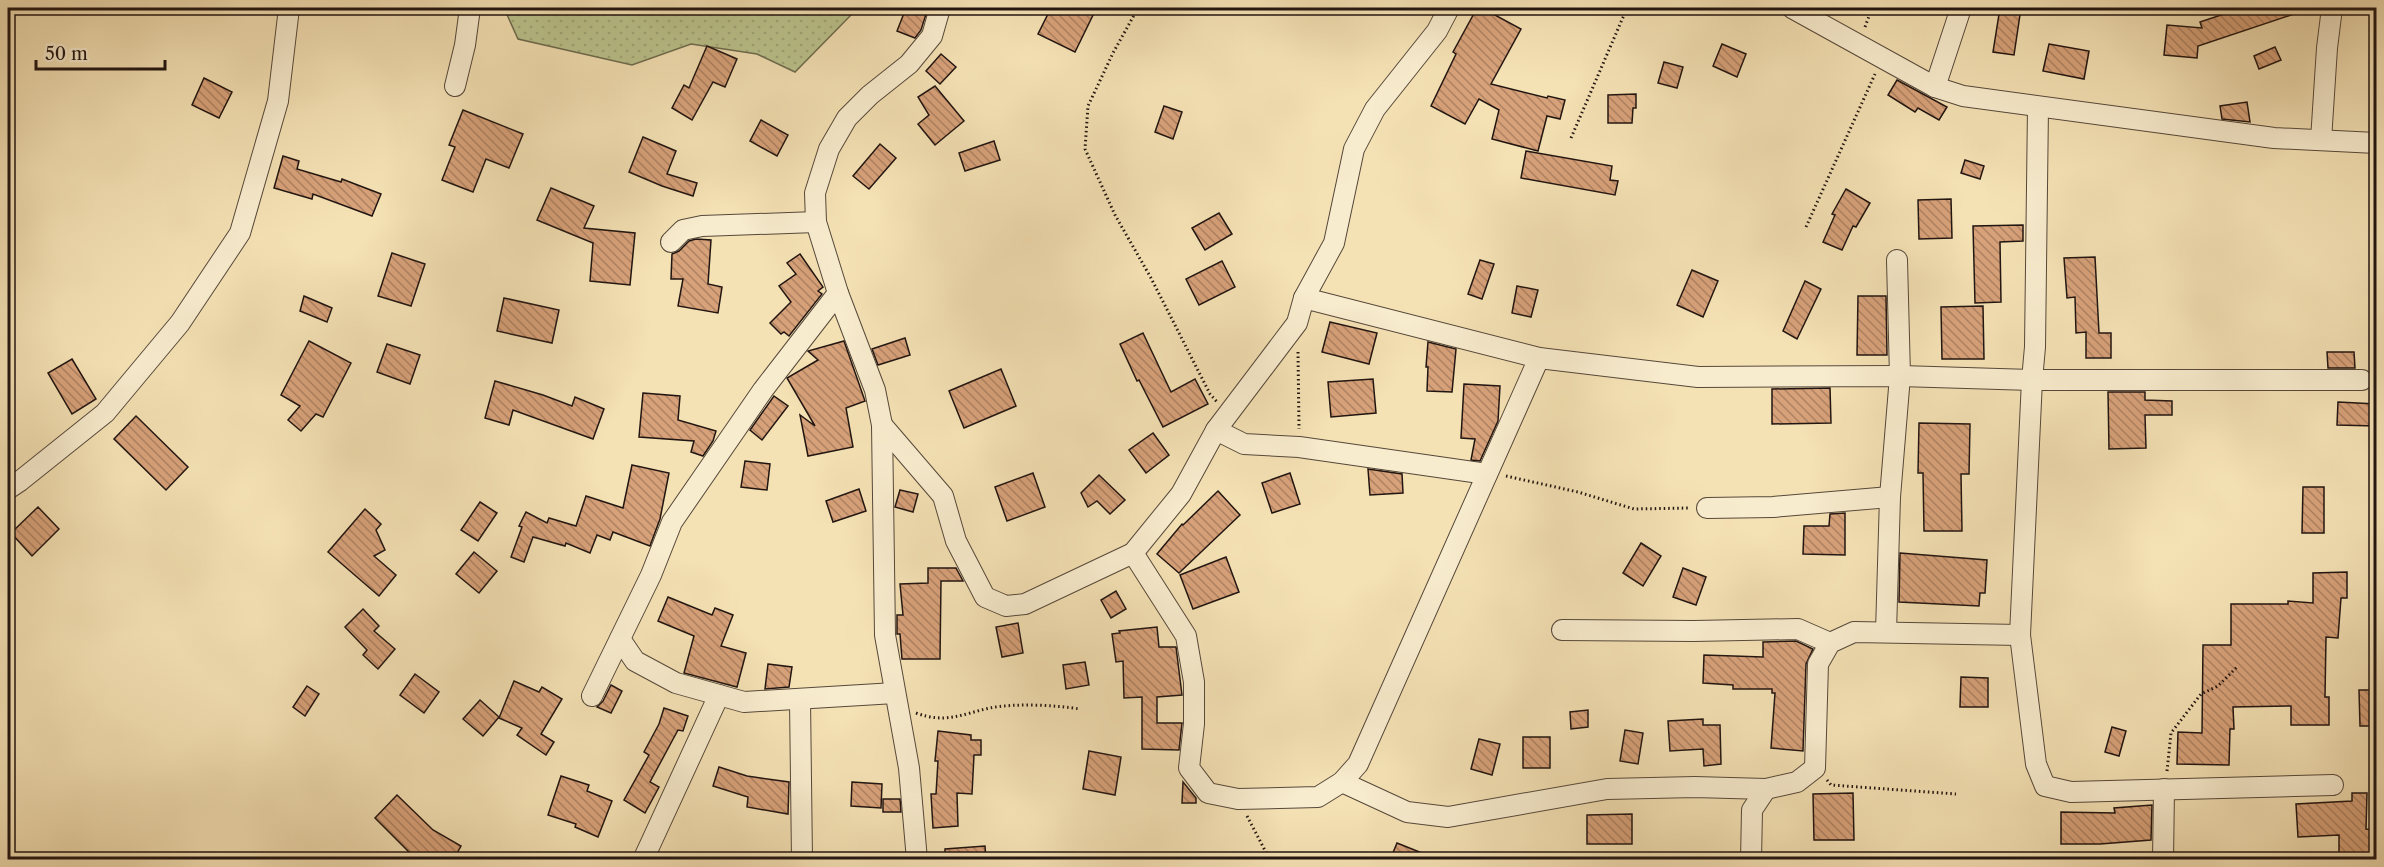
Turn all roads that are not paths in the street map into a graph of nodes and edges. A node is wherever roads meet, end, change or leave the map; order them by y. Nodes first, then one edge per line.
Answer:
1 (289, 8) edge
2 (470, 8) edge
3 (940, 8) edge
4 (1449, 8) edge
5 (1792, 8) edge
6 (1960, 8) edge
7 (2332, 8) edge
8 (455, 86) dead end
9 (1935, 87) junction
10 (2038, 108) junction
11 (2321, 140) junction
12 (2376, 143) edge
13 (816, 222) junction
14 (671, 242) dead end
15 (1897, 260) dead end
16 (838, 293) junction
17 (1304, 298) junction
18 (1539, 358) junction
19 (1900, 376) junction
20 (2032, 380) junction
21 (2362, 380) dead end
22 (882, 426) junction
23 (1216, 430) junction
24 (1487, 474) junction
25 (8, 489) edge
26 (1890, 497) junction
27 (1707, 508) road end
28 (1133, 553) junction
29 (1562, 630) dead end
30 (1886, 632) junction
31 (2020, 635) junction
32 (620, 639) junction
33 (1830, 643) junction
34 (719, 695) junction
35 (592, 696) dead end
36 (800, 700) junction
37 (896, 700) junction
38 (1342, 782) junction
39 (2333, 785) dead end
40 (1766, 789) junction
41 (2164, 789) junction
42 (644, 860) edge
43 (801, 860) edge
44 (917, 860) edge
45 (1751, 860) edge
46 (2163, 860) edge

1 - 25 street
2 - 8 street
3 - 13 street
4 - 17 street
5 - 9 street
6 - 9 street
7 - 11 street
9 - 10 street
10 - 11 street
10 - 20 street
11 - 12 street
13 - 14 street
13 - 16 street
15 - 19 street
16 - 22 street
16 - 32 street
17 - 18 street
17 - 23 street
18 - 19 street
18 - 24 street
19 - 20 street
19 - 26 street
20 - 21 street
20 - 31 street
22 - 28 street
22 - 37 street
23 - 24 street
23 - 28 street
24 - 38 street
26 - 27 street
26 - 30 street
28 - 38 street
29 - 33 street
30 - 31 street
30 - 33 street
31 - 41 street
32 - 34 street
32 - 35 street
33 - 40 street
34 - 36 street
34 - 42 street
36 - 37 street
36 - 43 street
37 - 44 street
38 - 40 street
39 - 41 street
40 - 45 street
41 - 46 street

